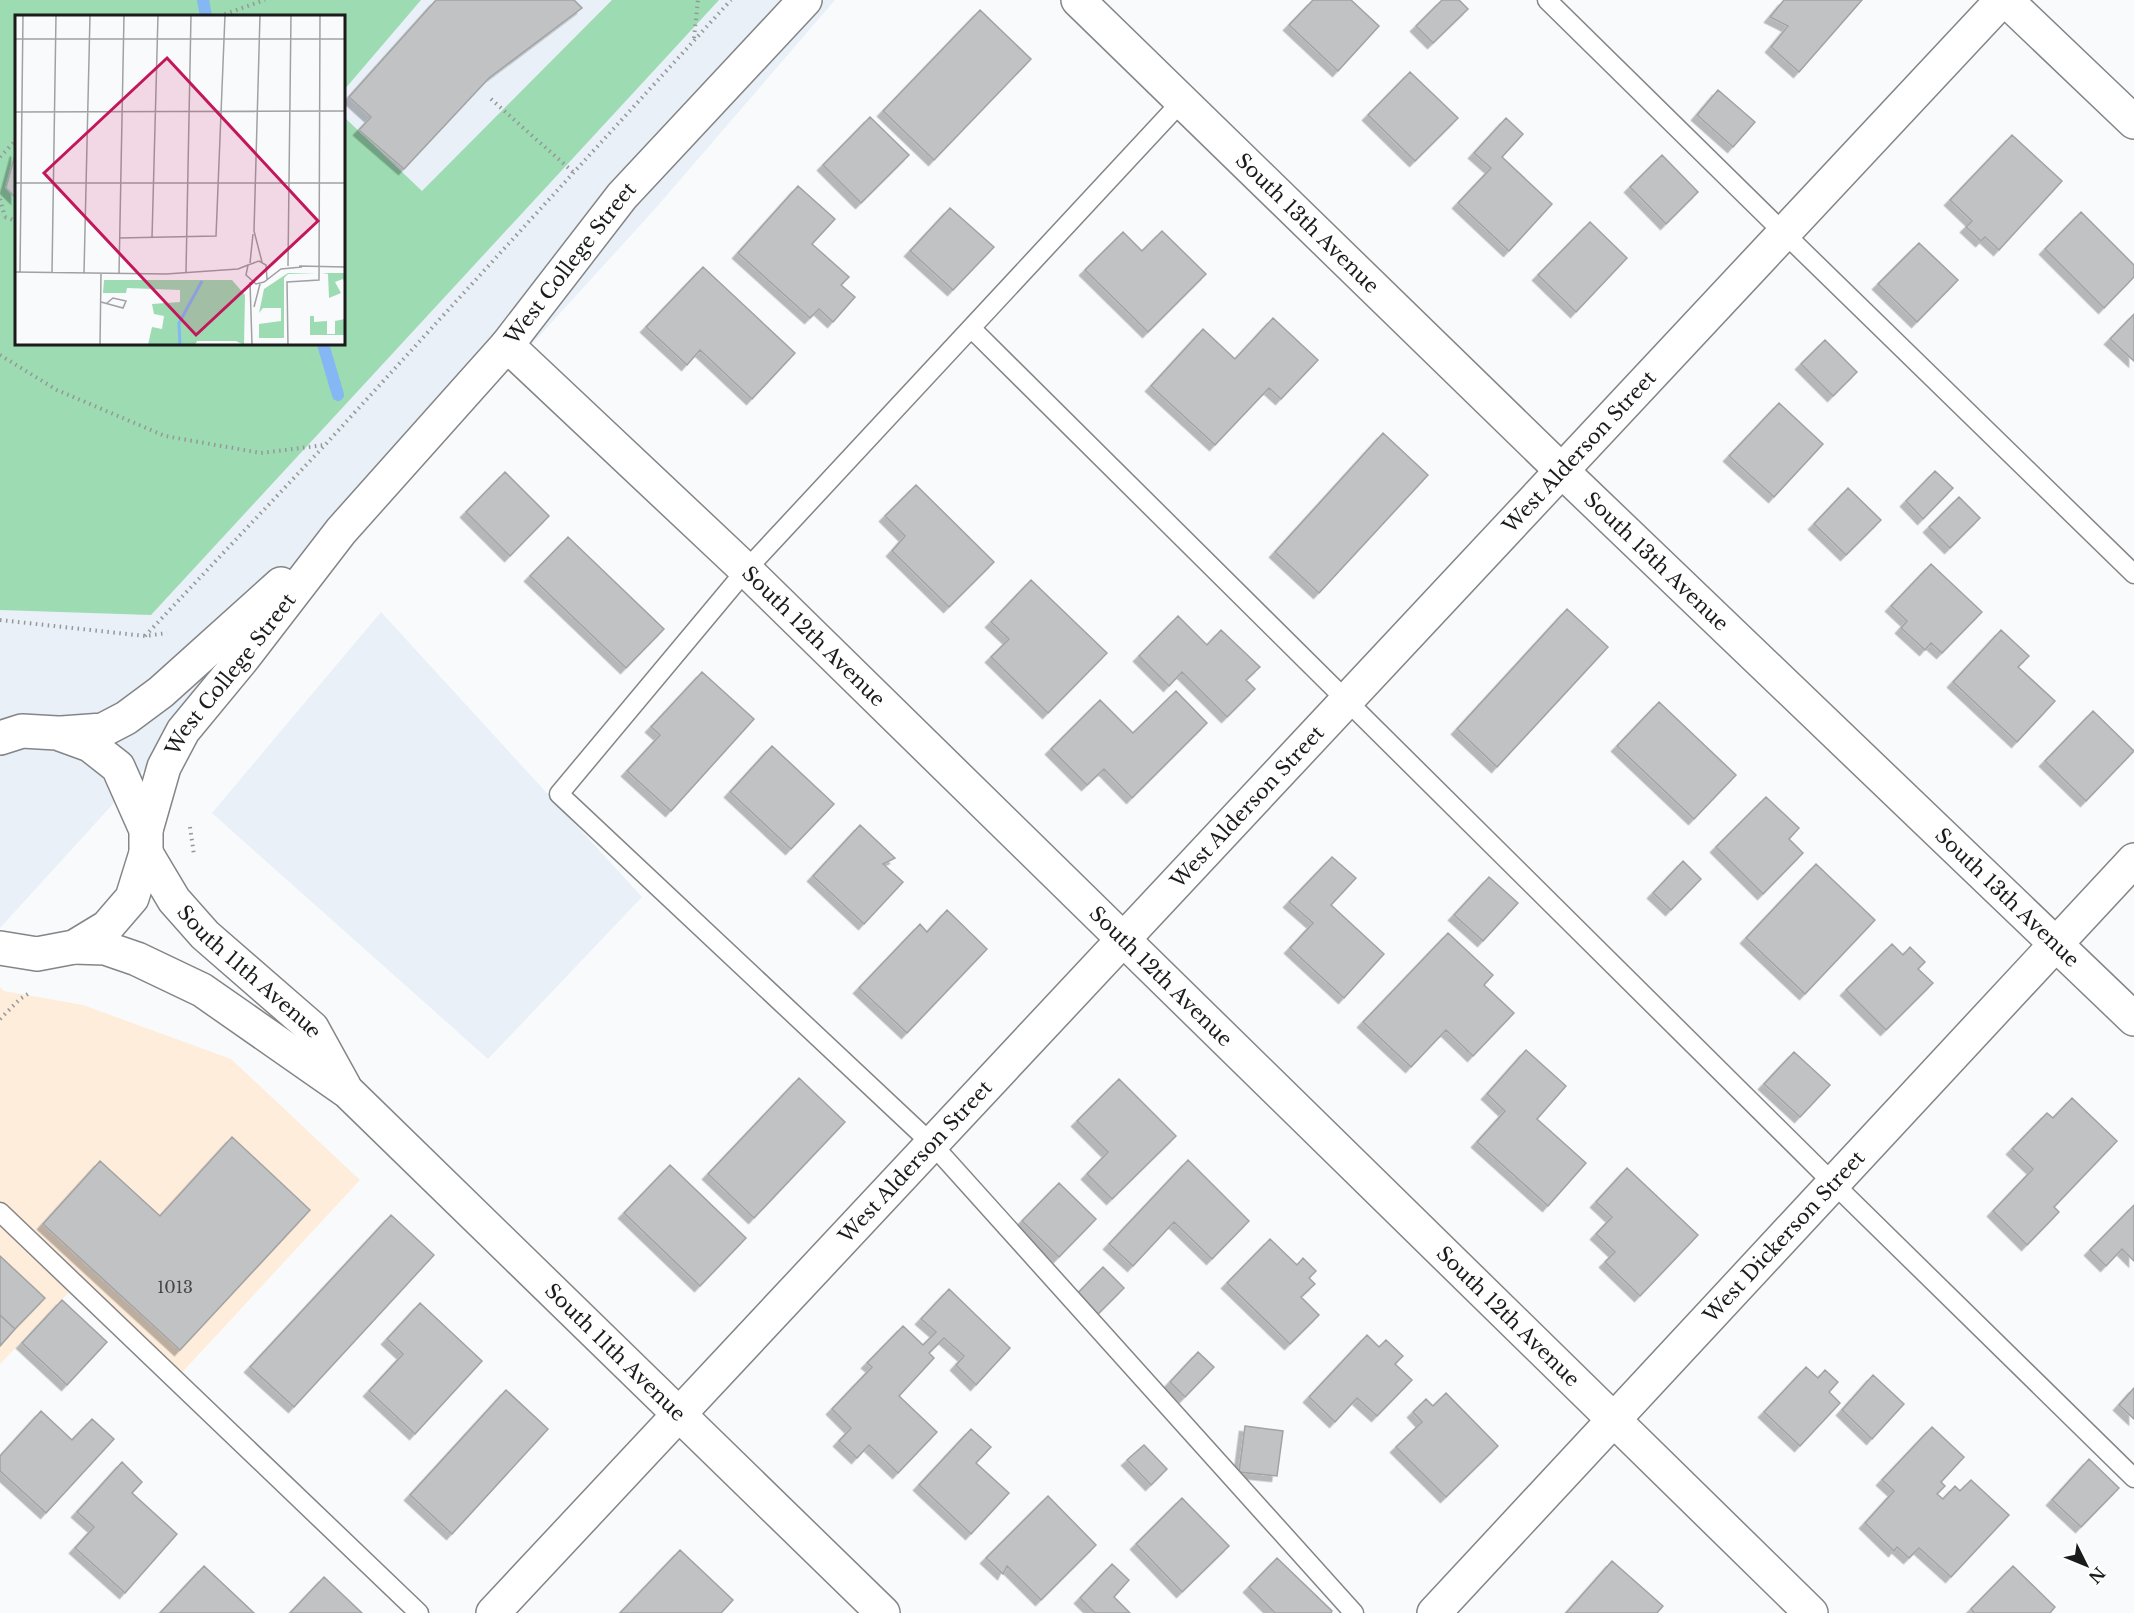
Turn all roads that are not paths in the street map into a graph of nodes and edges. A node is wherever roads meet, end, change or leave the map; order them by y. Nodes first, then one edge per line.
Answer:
1 (805, 0) edge
2 (1078, 0) edge
3 (1547, 0) edge
4 (2004, 0) edge
5 (1182, 101) junction
6 (2134, 122) edge
7 (1784, 233) junction
8 (971, 328) junction
9 (507, 345) junction
10 (1562, 471) junction
11 (341, 531) junction
12 (746, 570) junction
13 (2134, 574) edge
14 (1347, 700) junction
15 (7, 728) edge
16 (57, 733) junction
17 (146, 841) junction
18 (2134, 860) edge
19 (1123, 939) junction
20 (2057, 943) junction
21 (74, 947) junction
22 (0, 948) edge
23 (37, 954) junction
24 (0, 972) edge
25 (2134, 1019) edge
26 (348, 1092) junction
27 (932, 1144) junction
28 (1833, 1183) junction
29 (0, 1212) edge
30 (680, 1414) junction
31 (1612, 1421) junction
32 (2134, 1478) edge
33 (419, 1613) edge
34 (493, 1613) edge
35 (883, 1613) edge
36 (1354, 1613) edge
37 (1434, 1613) edge
38 (1811, 1613) edge

1 - 9 street, West College Street
2 - 5 street, South 13th Avenue
3 - 7 lane
4 - 6 street
4 - 7 street, West Alderson Street
5 - 8 lane
5 - 10 street, South 13th Avenue
7 - 10 street, West Alderson Street
7 - 13 lane
8 - 12 lane
8 - 14 lane
9 - 11 street, West College Street
9 - 12 street, South 12th Avenue
10 - 14 street, West Alderson Street
10 - 20 street, South 13th Avenue
11 - 16 street, West College Street
11 - 17 street, West College Street
12 - 19 street, South 12th Avenue
12 - 27 lane
14 - 19 street, West Alderson Street
14 - 28 lane
15 - 16 street
16 - 17 street, South 11th Avenue
17 - 21 street, West College Street
17 - 26 street, South 11th Avenue
18 - 20 street, West Dickerson Street
19 - 27 street, West Alderson Street
19 - 31 street, South 12th Avenue
20 - 25 street, South 13th Avenue
20 - 28 street, West Dickerson Street
21 - 23 street
21 - 26 street, South 11th Avenue
22 - 23 street
23 - 24 street
26 - 30 street, South 11th Avenue
27 - 30 street, West Alderson Street
27 - 36 lane
28 - 31 street, West Dickerson Street
28 - 32 lane
29 - 33 lane
30 - 34 street, West Alderson Street
30 - 35 street, South 11th Avenue
31 - 37 street, West Dickerson Street
31 - 38 street, South 12th Avenue

